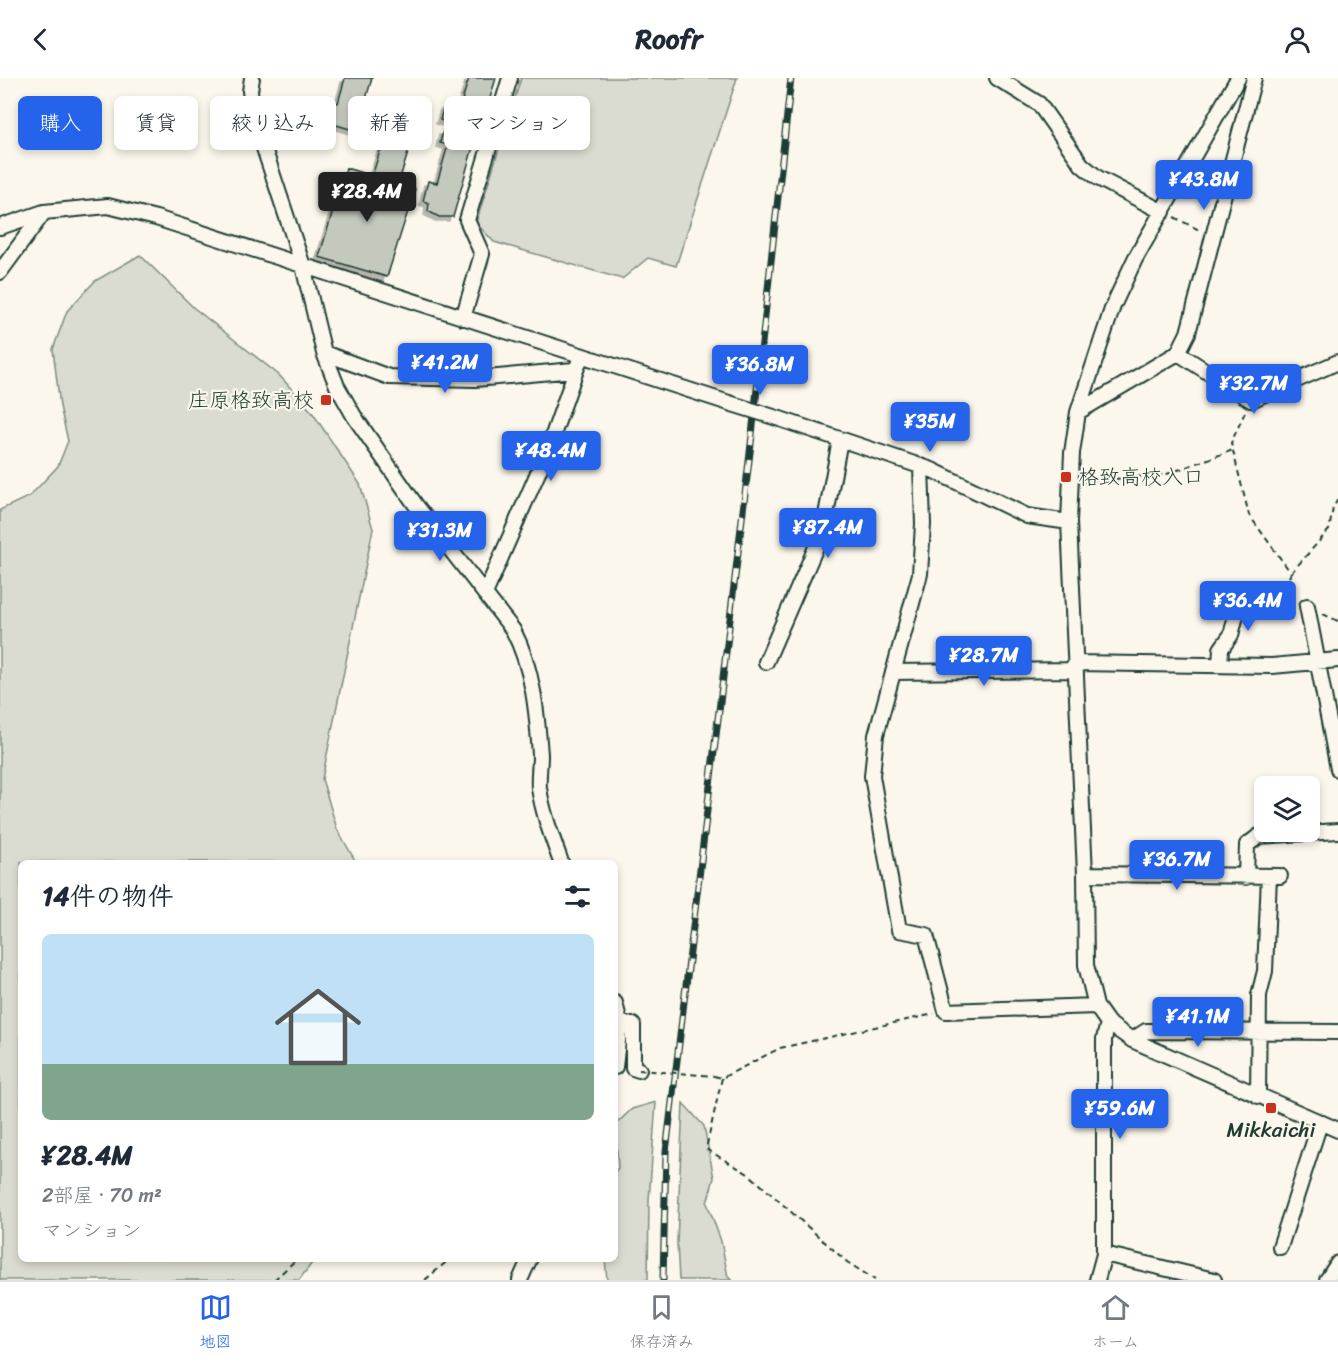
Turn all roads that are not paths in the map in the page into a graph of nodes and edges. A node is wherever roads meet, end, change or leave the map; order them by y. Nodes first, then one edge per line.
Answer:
1 (252, 78) edge
2 (510, 78) edge
3 (997, 78) edge
4 (1238, 78) edge
5 (1254, 78) edge
6 (44, 212) junction
7 (1163, 212) junction
8 (0, 227) edge
9 (303, 266) junction
10 (0, 272) edge
11 (462, 318) junction
12 (324, 353) junction
13 (1178, 353) junction
14 (581, 356) junction
15 (1338, 362) edge
16 (574, 369) junction
17 (1078, 412) junction
18 (840, 440) junction
19 (921, 467) junction
20 (1070, 522) junction
21 (1242, 591) road end
22 (485, 594) junction
23 (1307, 606) road end
24 (1338, 660) edge
25 (766, 663) dead end
26 (1319, 663) junction
27 (1220, 665) junction
28 (1075, 666) junction
29 (893, 672) junction
30 (1338, 769) edge
31 (1338, 831) edge
32 (560, 860) edge
33 (1085, 874) junction
34 (1246, 877) junction
35 (1095, 1006) junction
36 (618, 1015) edge
37 (620, 1023) junction
38 (1108, 1023) junction
39 (1338, 1032) edge
40 (1259, 1033) junction
41 (1132, 1040) junction
42 (618, 1041) edge
43 (639, 1070) road end
44 (1258, 1096) junction
45 (1320, 1123) junction
46 (1338, 1130) edge
47 (1280, 1247) dead end
48 (1104, 1254) junction
49 (528, 1262) edge
50 (1338, 1263) edge
51 (520, 1280) edge
52 (1097, 1280) edge
53 (1214, 1280) edge
54 (1327, 1280) edge

1 - 9 street
2 - 11 street
3 - 7 street
4 - 7 street
5 - 13 street
6 - 8 street
6 - 9 street
6 - 10 street
7 - 17 street
9 - 11 street
9 - 12 street
11 - 14 street
12 - 16 street
12 - 22 street
13 - 15 street
13 - 17 street
14 - 16 street
14 - 18 street, bridge
16 - 22 street
17 - 20 street
18 - 19 street
18 - 25 street
19 - 20 street
19 - 29 street
20 - 28 street
21 - 27 street
22 - 32 street
23 - 26 street
24 - 26 street
26 - 27 street
26 - 30 street
27 - 28 street
28 - 29 street
28 - 33 street
29 - 35 street
31 - 34 street
33 - 34 street
33 - 35 street
34 - 40 street
35 - 38 street
36 - 37 street
37 - 42 street
37 - 43 street
38 - 41 street
38 - 48 street
39 - 40 street
40 - 41 street
40 - 44 street
41 - 44 street
44 - 45 street
45 - 46 street
45 - 47 street
48 - 52 street
48 - 53 street
49 - 51 street
50 - 54 street

